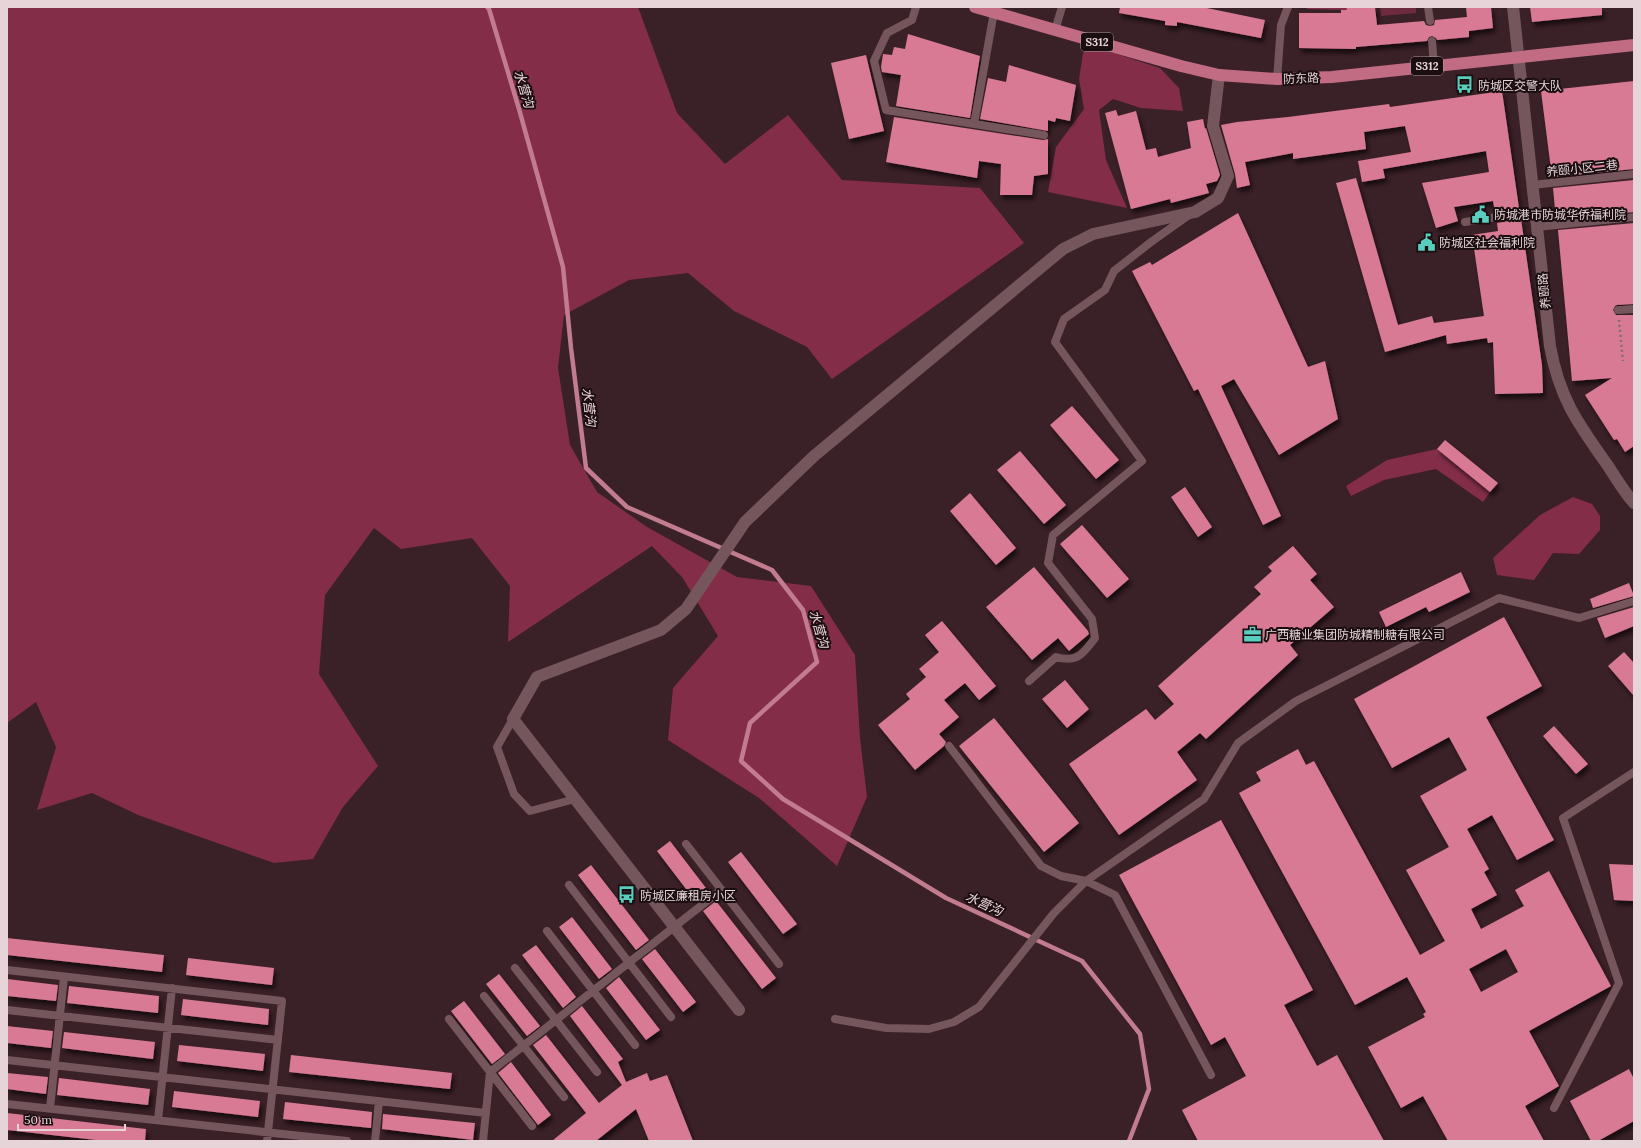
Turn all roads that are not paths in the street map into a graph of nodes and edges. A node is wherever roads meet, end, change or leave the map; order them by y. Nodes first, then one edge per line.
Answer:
1 (916, 7) edge
2 (975, 7) edge
3 (1062, 7) edge
4 (1288, 7) edge
5 (1428, 7) edge
6 (1513, 7) edge
7 (994, 12) junction
8 (1430, 21) dead end
9 (1055, 30) junction
10 (1432, 41) dead end
11 (1634, 44) edge
12 (1518, 56) junction
13 (1434, 65) junction
14 (1219, 75) junction
15 (1277, 79) junction
16 (974, 124) junction
17 (1044, 135) dead end
18 (1634, 174) edge
19 (1532, 185) junction
20 (1535, 211) junction
21 (1195, 212) junction
22 (1634, 217) edge
23 (1465, 222) dead end
24 (1537, 227) junction
25 (1634, 308) edge
26 (1618, 310) road end
27 (1633, 501) edge
28 (1634, 601) edge
29 (1029, 681) dead end
30 (513, 719) junction
31 (949, 746) dead end
32 (1634, 772) edge
33 (575, 799) junction
34 (686, 844) dead end
35 (1086, 881) junction
36 (569, 885) dead end
37 (721, 890) junction
38 (674, 927) junction
39 (547, 931) dead end
40 (629, 962) junction
41 (779, 964) dead end
42 (515, 968) dead end
43 (7, 970) edge
44 (64, 977) junction
45 (172, 988) junction
46 (593, 991) junction
47 (484, 996) dead end
48 (7, 1010) edge
49 (738, 1010) dead end
50 (60, 1016) junction
51 (671, 1017) dead end
52 (449, 1019) dead end
53 (835, 1019) dead end
54 (556, 1020) junction
55 (168, 1028) junction
56 (278, 1040) junction
57 (635, 1045) dead end
58 (523, 1046) junction
59 (7, 1060) edge
60 (55, 1065) junction
61 (490, 1072) junction
62 (597, 1072) dead end
63 (1211, 1075) dead end
64 (162, 1077) junction
65 (273, 1089) junction
66 (564, 1097) dead end
67 (379, 1101) junction
68 (7, 1104) edge
69 (50, 1108) junction
70 (1554, 1108) dead end
71 (486, 1112) junction
72 (158, 1120) junction
73 (532, 1126) dead end
74 (268, 1132) junction
75 (267, 1141) edge
76 (348, 1141) edge
77 (375, 1141) edge
78 (483, 1141) edge

1 - 16 lane
2 - 7 main road, 防东路 / S312
3 - 9 lane
4 - 15 lane
5 - 8 lane
6 - 12 street, 养颐路
7 - 9 main road, 防东路 / S312
7 - 16 lane
9 - 14 main road, 防东路 / S312
10 - 13 lane
11 - 12 main road, 防东路 / S312
12 - 13 main road, 防东路 / S312
12 - 19 street, 养颐路
13 - 15 main road, 防东路 / S312
14 - 15 main road, 防东路 / S312
14 - 21 street
16 - 17 lane
18 - 19 lane, 养颐小区二巷
19 - 20 street, 养颐路
20 - 23 lane
20 - 24 street, 养颐路
21 - 29 lane
21 - 30 street
22 - 24 lane
24 - 27 street, 养颐路
25 - 26 lane
28 - 35 lane
30 - 33 street
30 - 33 lane
31 - 35 lane
32 - 70 lane
33 - 38 street
34 - 37 lane
35 - 53 lane
35 - 63 lane
36 - 40 lane
37 - 38 lane
37 - 41 lane
38 - 40 lane
38 - 49 street
39 - 46 lane
40 - 46 lane
40 - 51 lane
42 - 54 lane
43 - 44 lane
44 - 45 lane
44 - 50 lane
45 - 55 lane
45 - 56 lane
46 - 54 lane
46 - 57 lane
47 - 58 lane
48 - 50 lane
50 - 55 lane
50 - 60 lane
52 - 61 lane
54 - 58 lane
54 - 62 lane
55 - 56 lane
55 - 64 lane
56 - 65 lane
58 - 61 lane
58 - 66 lane
59 - 60 lane
60 - 64 lane
60 - 69 lane
61 - 71 lane
61 - 73 lane
64 - 65 lane
64 - 72 lane
65 - 67 lane
65 - 74 lane
67 - 71 lane
67 - 77 lane
68 - 69 lane
69 - 72 lane
71 - 78 lane
72 - 74 lane
74 - 75 lane
74 - 76 lane

